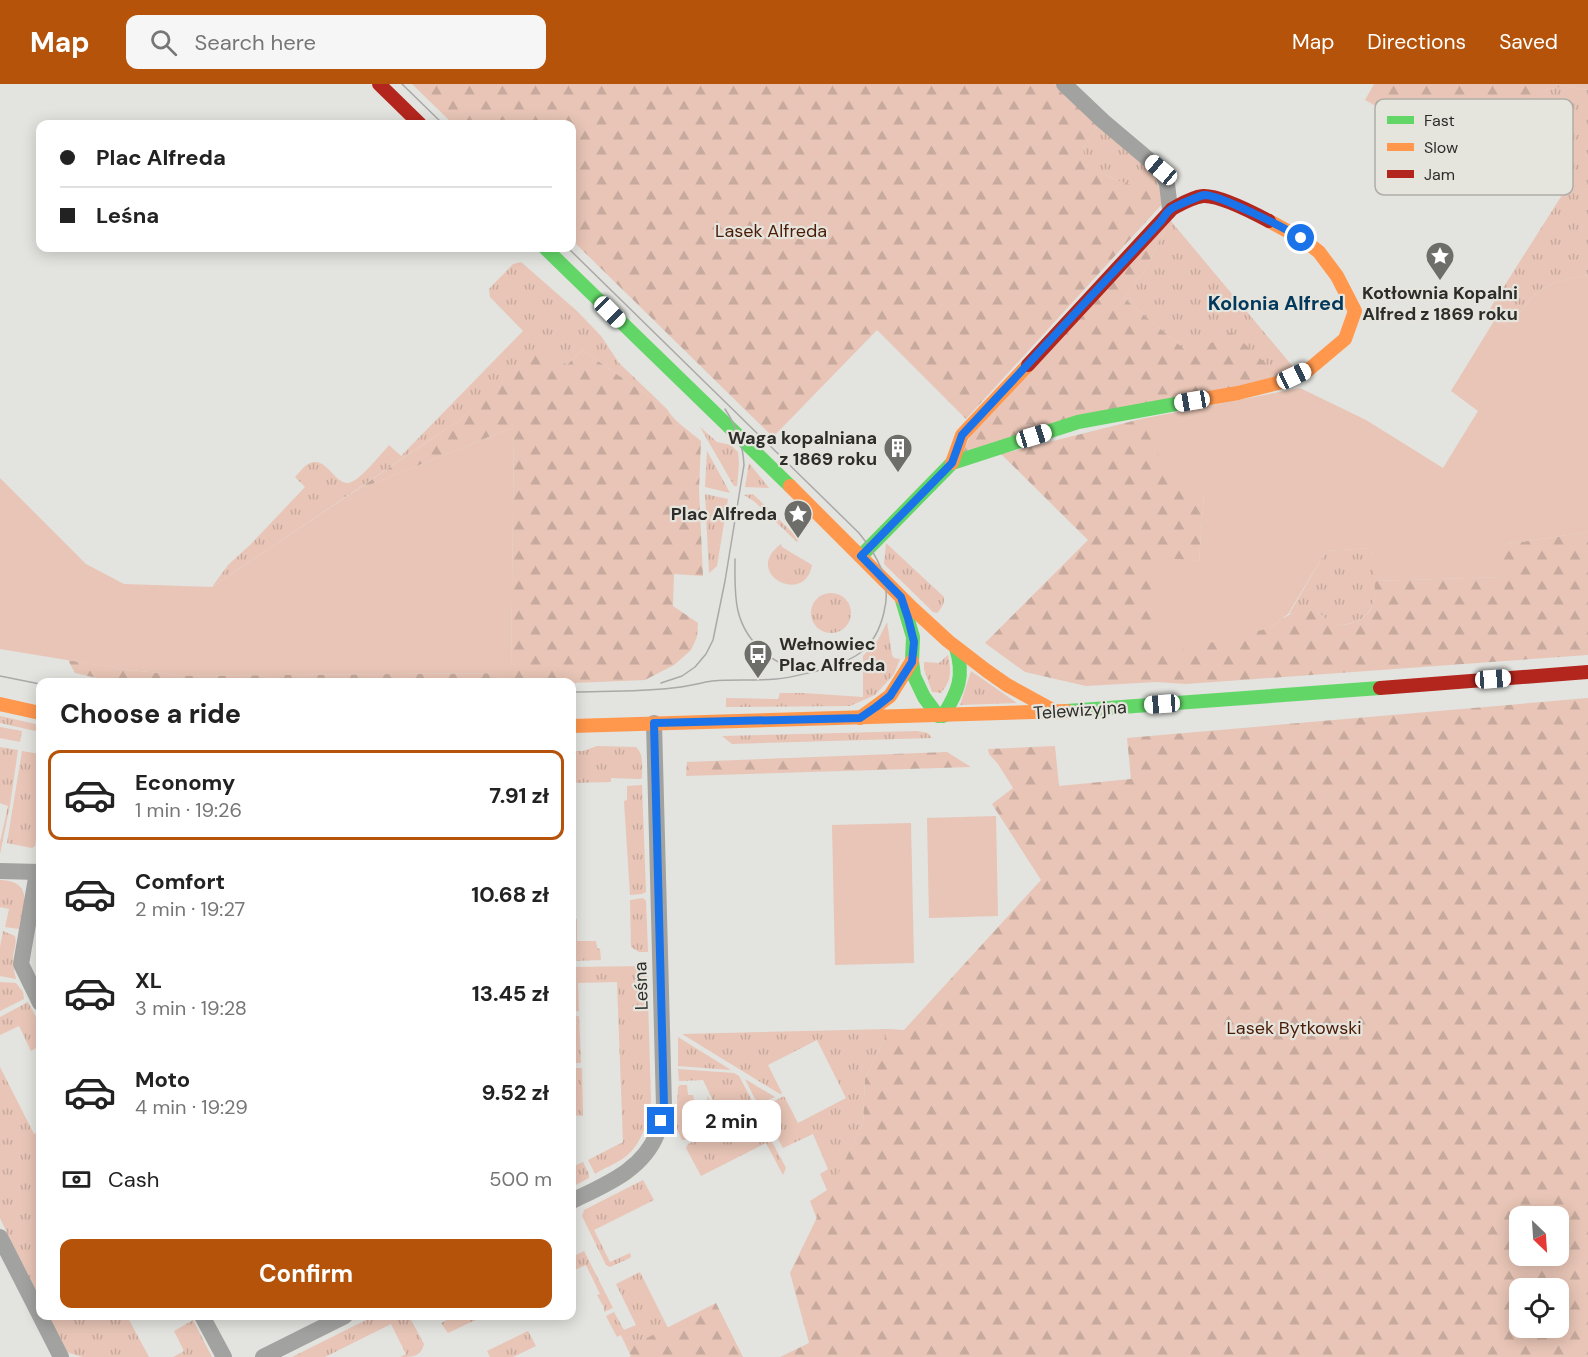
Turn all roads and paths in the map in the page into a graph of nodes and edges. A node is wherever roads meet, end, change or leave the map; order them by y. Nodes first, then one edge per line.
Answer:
1 (379, 84) edge
2 (1064, 84) edge
3 (416, 120) edge
4 (1170, 209) junction
5 (549, 252) edge
6 (952, 463) junction
7 (861, 556) junction
8 (901, 597) junction
9 (956, 648) junction
10 (912, 662) junction
11 (1588, 672) edge
12 (0, 704) edge
13 (36, 712) edge
14 (1057, 712) junction
15 (941, 716) junction
16 (860, 718) junction
17 (654, 723) junction
18 (576, 726) edge
19 (0, 872) edge
20 (36, 873) edge
21 (36, 888) edge
22 (36, 995) edge
23 (576, 1199) edge
24 (0, 1237) edge
25 (36, 1308) edge
26 (42, 1320) edge
27 (204, 1320) edge
28 (337, 1320) edge
29 (61, 1357) edge
30 (224, 1357) edge
31 (263, 1357) edge

1 - 3 street
2 - 4 street
4 - 6 street
4 - 6 street
5 - 7 street
6 - 7 street
7 - 8 street
8 - 9 street
8 - 10 street
9 - 14 street
9 - 15 street
10 - 15 street
10 - 16 street
11 - 14 street, Telewizyjna
12 - 13 street
14 - 15 street, Telewizyjna
15 - 16 street, Telewizyjna
16 - 17 street, Telewizyjna
17 - 18 street, Telewizyjna
17 - 23 street, Leśna
19 - 20 street
21 - 22 street
24 - 25 street
26 - 29 street
27 - 30 street
28 - 31 street

